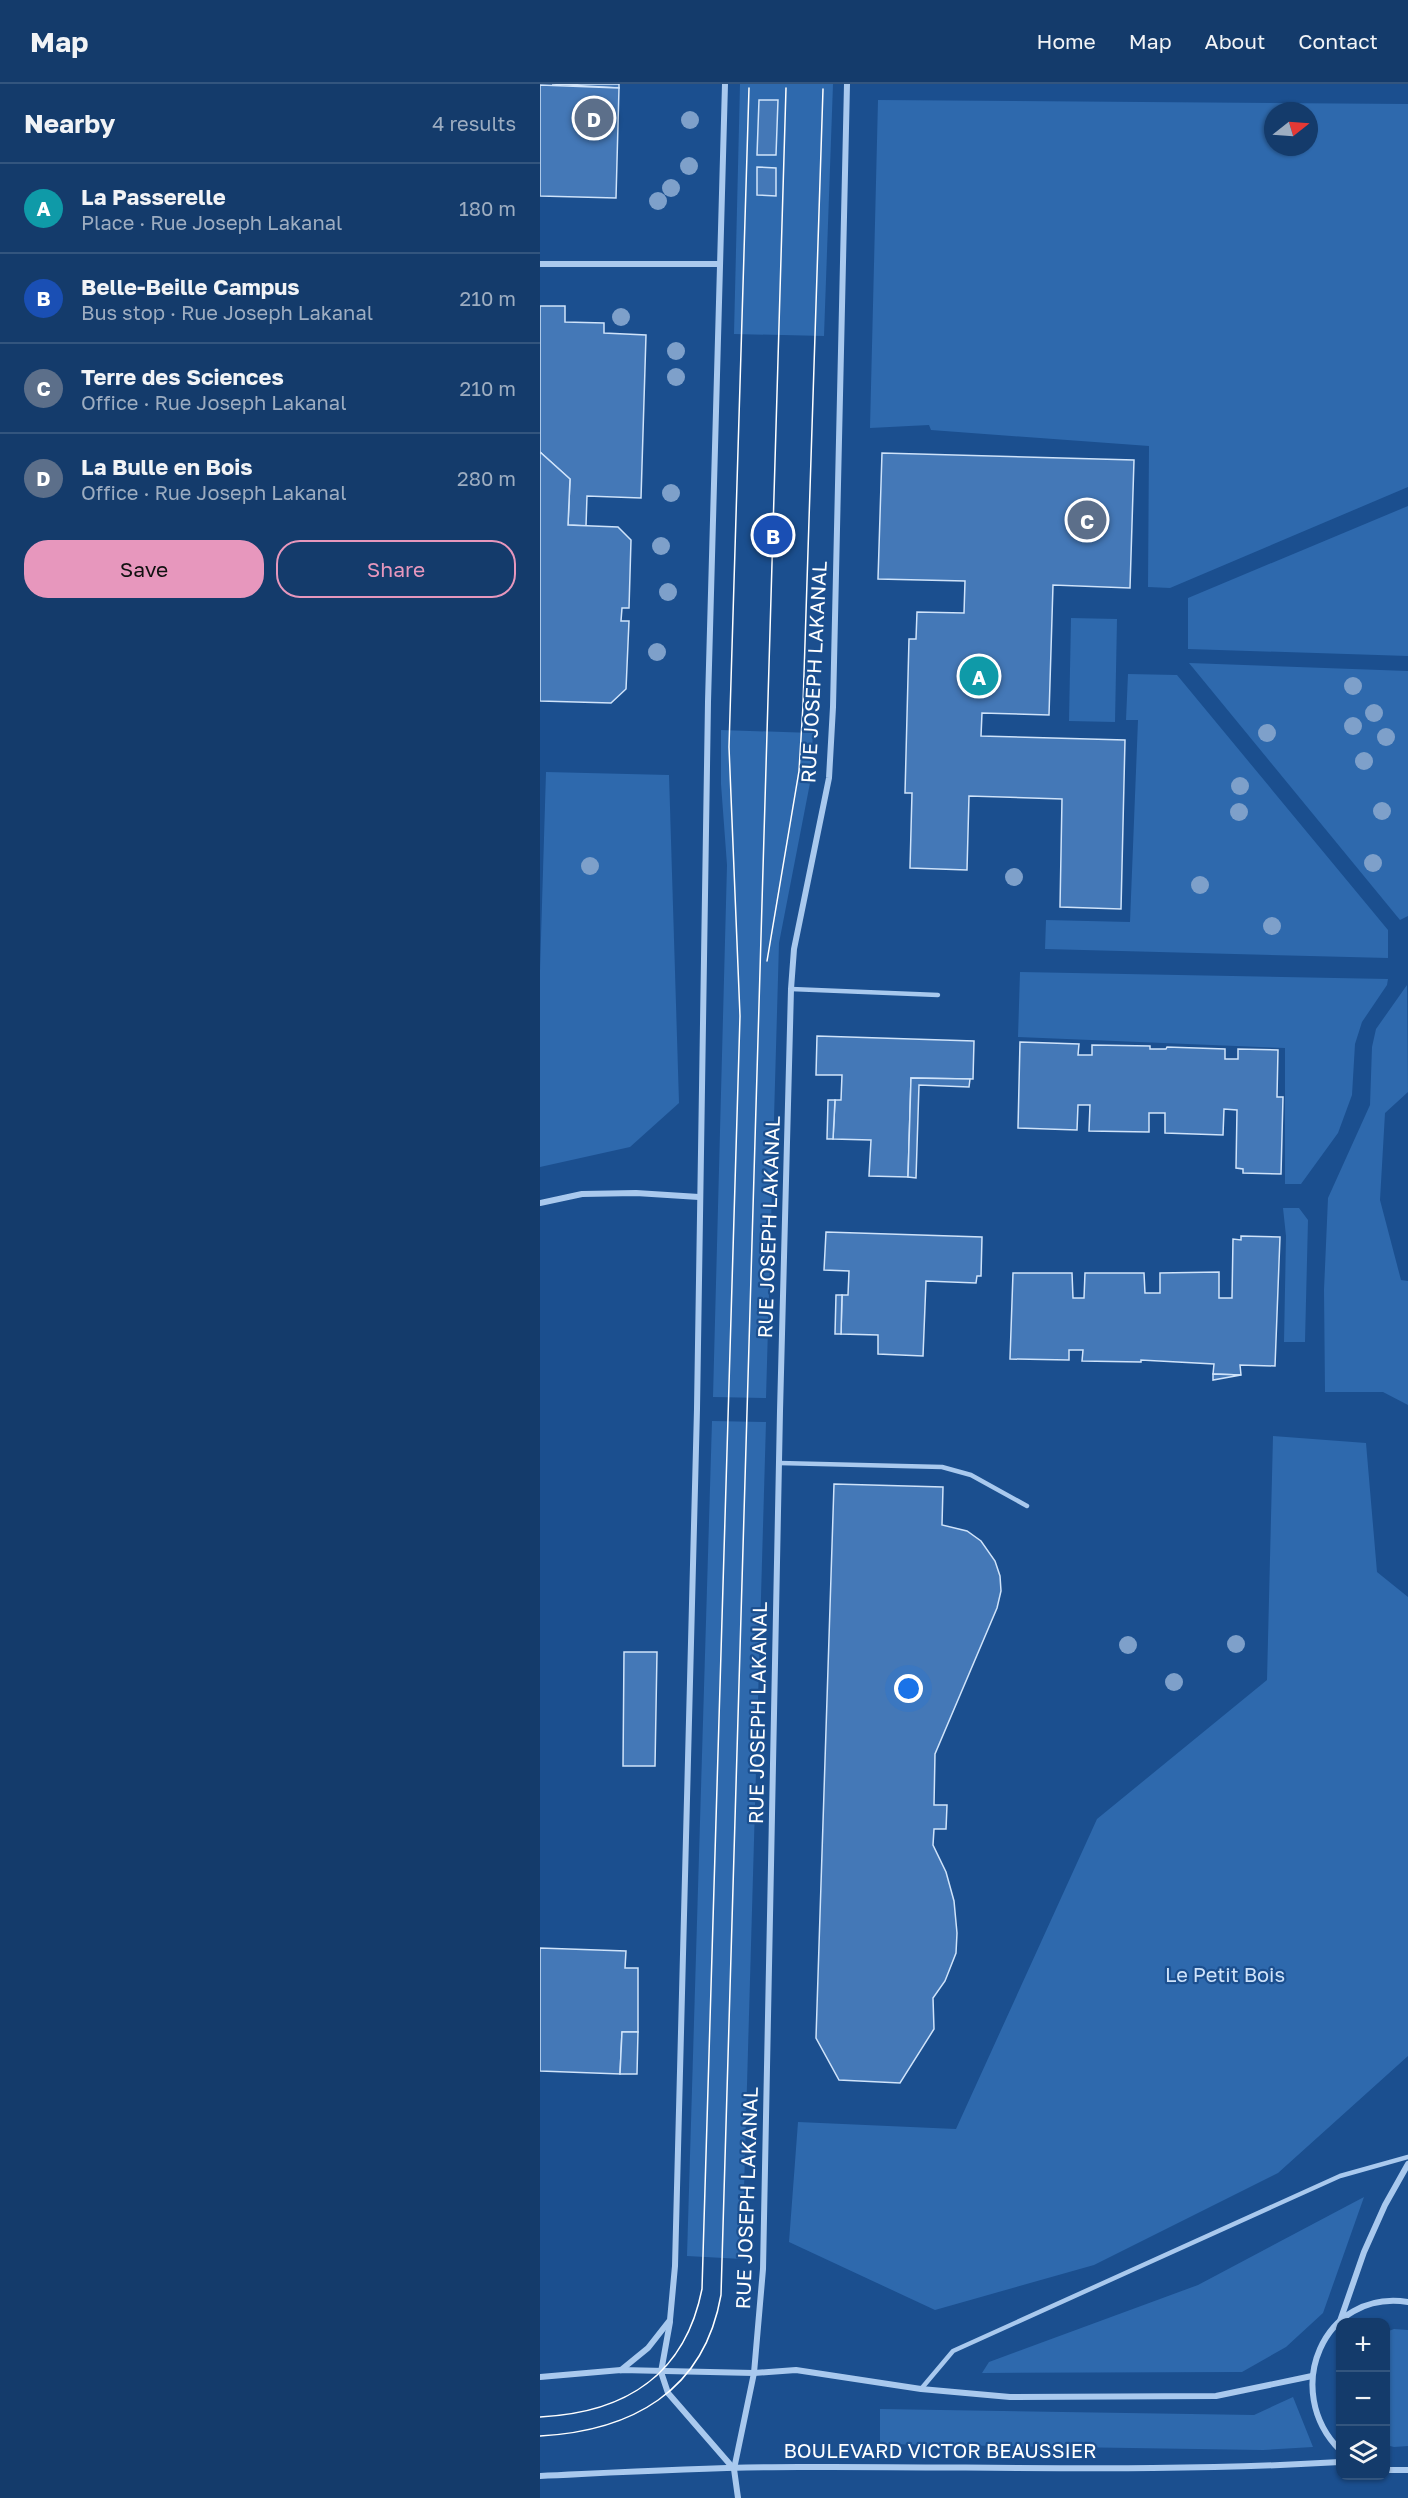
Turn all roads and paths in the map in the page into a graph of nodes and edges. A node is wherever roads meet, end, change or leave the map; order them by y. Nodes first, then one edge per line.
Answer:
1 (725, 84) edge
2 (848, 84) edge
3 (540, 264) edge
4 (720, 264) junction
5 (792, 989) junction
6 (938, 995) dead end
7 (699, 1197) junction
8 (540, 1203) edge
9 (779, 1463) junction
10 (1027, 1506) dead end
11 (1408, 2157) edge
12 (1408, 2164) edge
13 (1408, 2302) edge
14 (1341, 2318) edge
15 (1346, 2318) edge
16 (670, 2320) junction
17 (1336, 2327) edge
18 (621, 2370) junction
19 (661, 2372) junction
20 (754, 2373) junction
21 (1312, 2376) junction
22 (540, 2377) edge
23 (921, 2389) junction
24 (1336, 2445) edge
25 (1336, 2462) edge
26 (734, 2469) junction
27 (1390, 2470) edge
28 (1408, 2470) edge
29 (540, 2476) edge
30 (738, 2498) edge

1 - 4 street
2 - 5 street, RUE JOSEPH LAKANAL
3 - 4 street
4 - 7 street
5 - 6 lane
5 - 9 street, RUE JOSEPH LAKANAL
7 - 8 street
7 - 16 street
9 - 10 lane
9 - 20 street, RUE JOSEPH LAKANAL
11 - 23 lane
12 - 14 street
13 - 15 street
16 - 18 street
16 - 19 street
17 - 21 street
18 - 19 street
18 - 22 street
19 - 20 street
19 - 26 street
20 - 23 street
20 - 26 street, RUE JOSEPH LAKANAL
21 - 23 street
21 - 24 street
25 - 26 street, BOULEVARD VICTOR BEAUSSIER
26 - 29 street, BOULEVARD VICTOR BEAUSSIER
26 - 30 street
27 - 28 street

